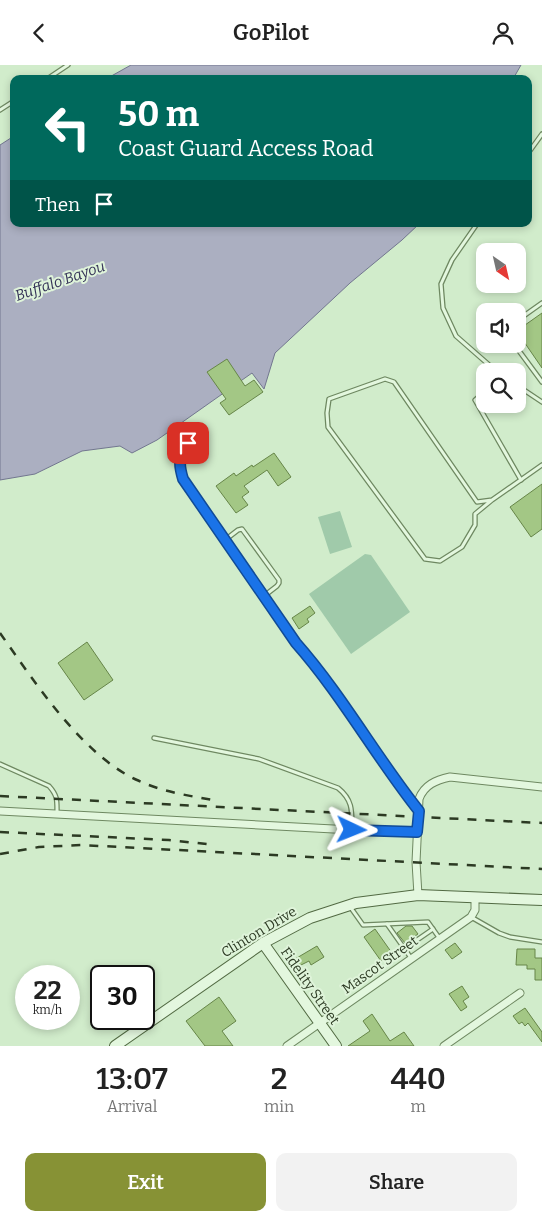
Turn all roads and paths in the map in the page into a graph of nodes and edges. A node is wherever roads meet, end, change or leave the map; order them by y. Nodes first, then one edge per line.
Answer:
1 (68, 65) edge
2 (53, 75) edge
3 (542, 134) edge
4 (532, 149) edge
5 (476, 227) edge
6 (542, 303) edge
7 (526, 314) edge
8 (521, 353) edge
9 (487, 363) edge
10 (542, 382) edge
11 (526, 391) edge
12 (542, 402) edge
13 (482, 413) edge
14 (197, 436) dead end
15 (542, 465) edge
16 (521, 480) junction
17 (492, 500) junction
18 (225, 540) junction
19 (264, 596) junction
20 (154, 737) dead end
21 (0, 764) edge
22 (542, 787) edge
23 (0, 811) edge
24 (419, 811) junction
25 (57, 814) junction
26 (352, 830) junction
27 (417, 832) junction
28 (418, 895) junction
29 (475, 897) junction
30 (498, 899) junction
31 (542, 900) edge
32 (542, 904) edge
33 (349, 905) junction
34 (471, 917) junction
35 (400, 923) junction
36 (387, 924) junction
37 (403, 929) dead end
38 (433, 929) junction
39 (440, 939) junction
40 (542, 942) edge
41 (262, 943) junction
42 (404, 949) junction
43 (412, 959) junction
44 (520, 993) dead end
45 (319, 1023) junction
46 (115, 1046) edge
47 (286, 1046) edge
48 (336, 1046) edge
49 (444, 1046) edge

1 - 2 lane
3 - 4 lane
5 - 9 lane
6 - 7 lane
8 - 10 lane
11 - 12 lane
13 - 16 lane
14 - 18 lane
15 - 16 lane
16 - 17 lane
17 - 17 lane
18 - 19 lane
18 - 19 lane
19 - 24 lane
20 - 26 lane
21 - 25 lane
22 - 24 street
23 - 25 street
24 - 27 street
25 - 26 street
26 - 27 street
27 - 28 street
28 - 29 main road, Clinton Drive
28 - 33 main road, Clinton Drive
29 - 30 main road, Clinton Drive
29 - 34 street
30 - 31 main road, Clinton Drive
30 - 32 main road, Clinton Drive
33 - 36 lane
33 - 41 main road, Clinton Drive
34 - 39 street, Mascot Street
34 - 40 lane
35 - 36 lane
35 - 37 lane
35 - 38 lane
36 - 42 lane
38 - 39 lane
38 - 42 lane
39 - 43 street, Mascot Street
41 - 45 main road, Fidelity Street
41 - 46 main road, Clinton Drive
42 - 43 lane
43 - 45 street, Mascot Street
44 - 49 street
45 - 47 street, Mascot Street
45 - 48 main road, Fidelity Street

